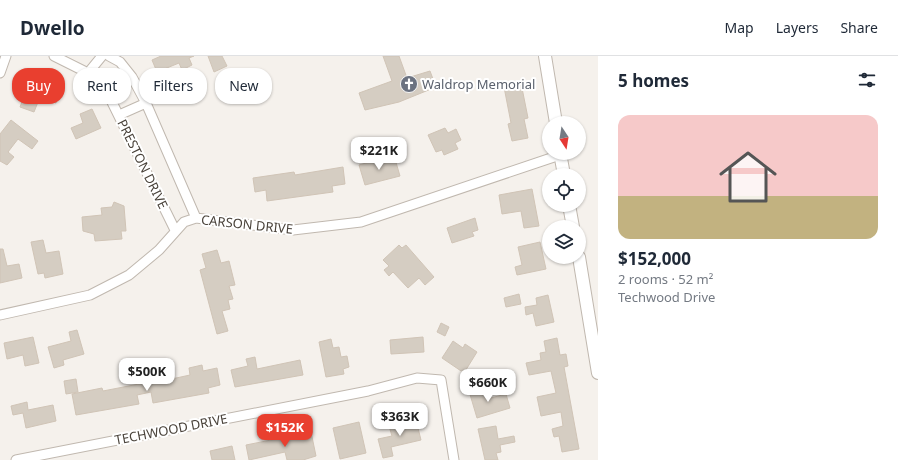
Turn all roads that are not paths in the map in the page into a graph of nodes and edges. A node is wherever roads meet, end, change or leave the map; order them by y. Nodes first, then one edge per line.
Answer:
1 (6, 56) edge
2 (54, 56) edge
3 (102, 56) edge
4 (109, 56) edge
5 (546, 56) edge
6 (78, 68) edge
7 (92, 68) edge
8 (0, 73) edge
9 (139, 90) edge
10 (113, 104) edge
11 (144, 104) edge
12 (146, 104) edge
13 (119, 115) junction
14 (555, 116) edge
15 (542, 160) edge
16 (196, 218) junction
17 (175, 230) junction
18 (580, 264) edge
19 (0, 315) edge
20 (598, 373) edge
21 (16, 460) edge
22 (454, 460) edge

1 - 8 street
2 - 6 street, PRESTON DRIVE
3 - 7 street
4 - 9 street, PRESTON DRIVE
5 - 14 street
10 - 13 street, PRESTON DRIVE
11 - 13 street
12 - 16 street, PRESTON DRIVE
13 - 17 street, PRESTON DRIVE
15 - 16 street, CARSON DRIVE
16 - 17 street, CARSON DRIVE
17 - 19 street, CARSON DRIVE
18 - 20 street
21 - 22 street, TECHWOOD DRIVE

